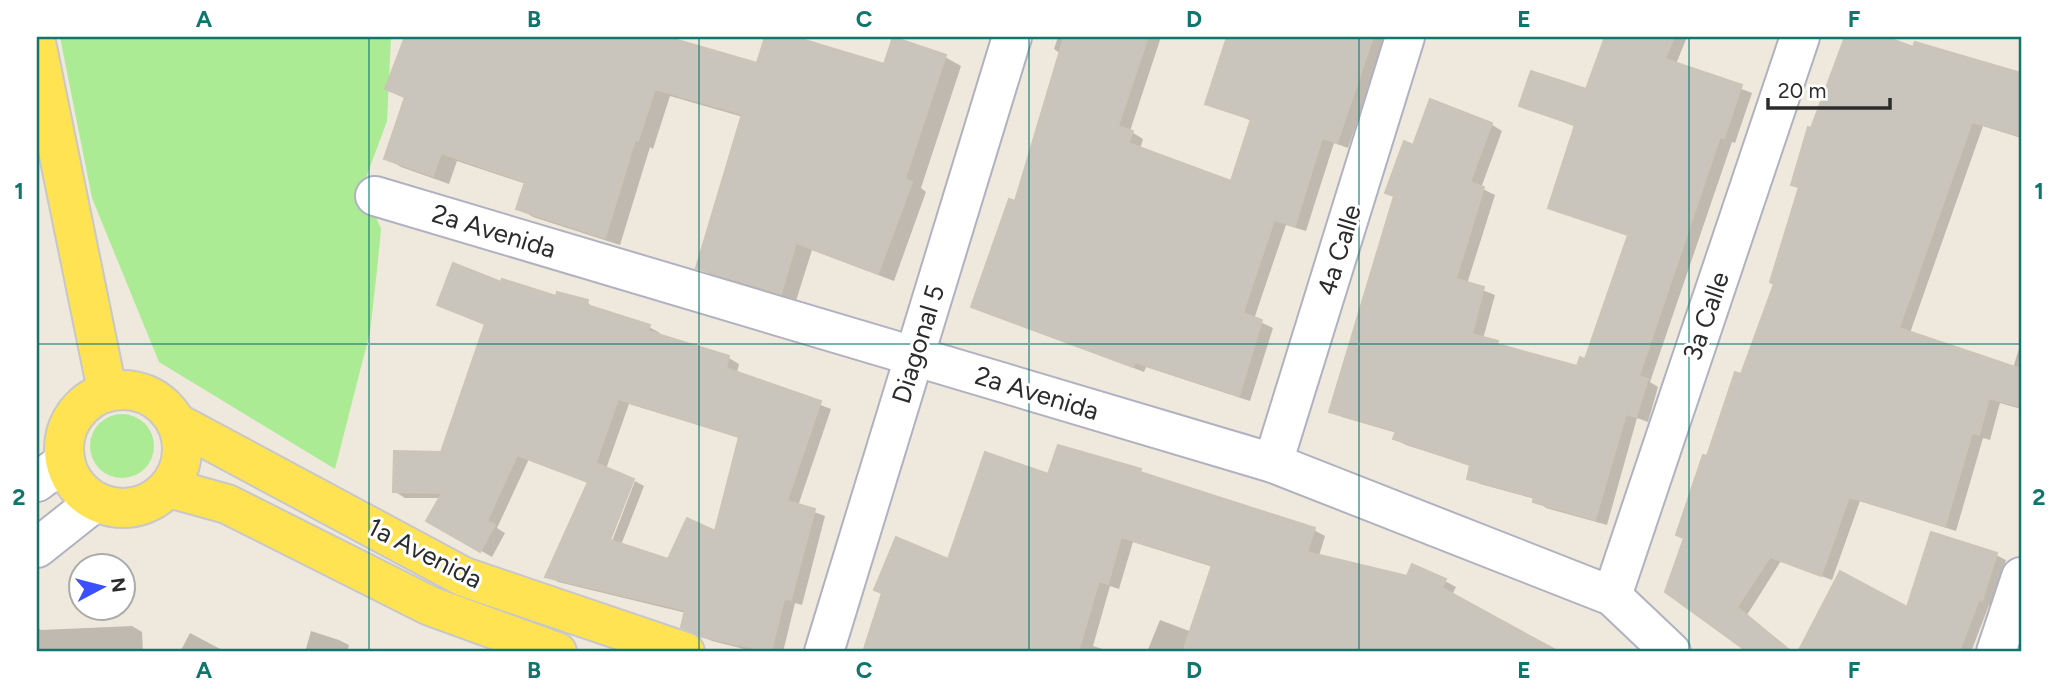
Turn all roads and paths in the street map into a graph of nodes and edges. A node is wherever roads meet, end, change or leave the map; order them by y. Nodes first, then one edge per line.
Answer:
1 (1012, 37) edge
2 (1405, 37) edge
3 (1800, 37) edge
4 (37, 47) edge
5 (375, 196) dead end
6 (914, 356) junction
7 (107, 390) junction
8 (177, 423) junction
9 (1273, 463) junction
10 (51, 472) edge
11 (169, 488) junction
12 (95, 502) junction
13 (37, 548) edge
14 (2021, 577) edge
15 (1612, 596) junction
16 (557, 652) edge
17 (685, 652) edge
18 (824, 652) edge
19 (1671, 652) edge
20 (1996, 652) edge

1 - 6 street, Diagonal 5
2 - 9 street, 4a Calle
3 - 15 street, 3a Calle
4 - 7 main road
5 - 6 street, 2a Avenida
6 - 9 street, 2a Avenida
6 - 18 street, Diagonal 5
7 - 8 main road
7 - 10 main road
8 - 11 main road
8 - 17 main road, 1a Avenida
9 - 15 street, 2a Avenida
10 - 12 main road
11 - 12 main road
11 - 16 main road, 1a Avenida
12 - 13 street
14 - 20 street
15 - 19 street, 2a Avenida

